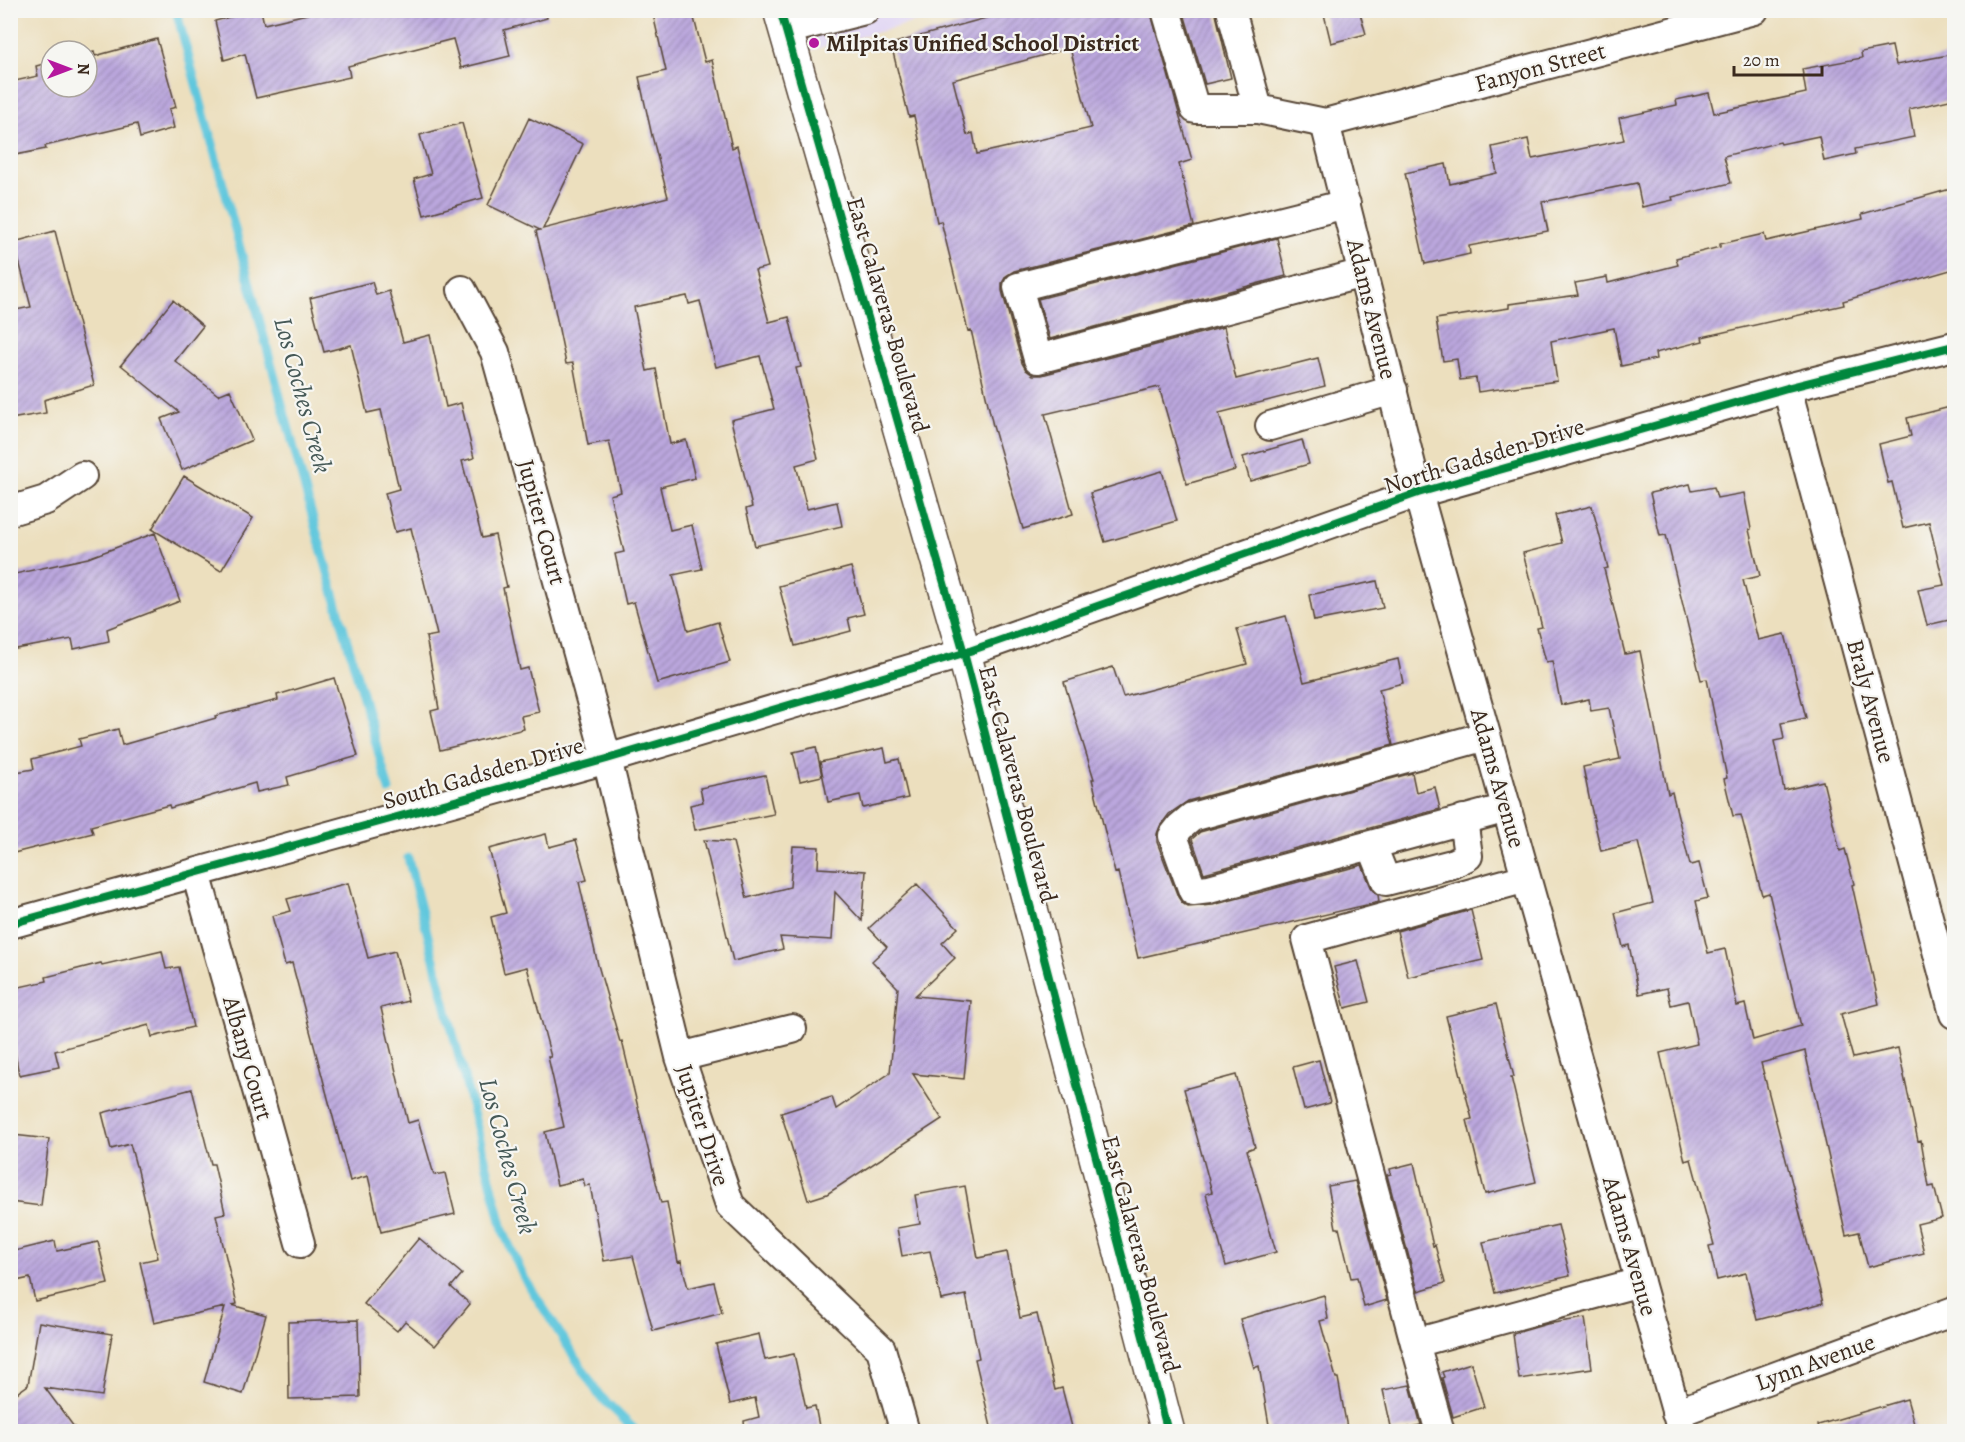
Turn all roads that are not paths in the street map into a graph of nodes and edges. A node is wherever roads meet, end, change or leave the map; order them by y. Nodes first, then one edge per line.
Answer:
1 (865, 10) edge
2 (1166, 10) edge
3 (1231, 10) edge
4 (1754, 10) edge
5 (783, 20) edge
6 (1258, 109) junction
7 (1325, 123) junction
8 (1346, 204) junction
9 (1363, 273) junction
10 (462, 290) dead end
11 (1954, 346) edge
12 (1787, 388) junction
13 (1393, 390) junction
14 (1270, 426) dead end
15 (82, 476) dead end
16 (1418, 493) junction
17 (10, 511) edge
18 (964, 653) junction
19 (1486, 736) junction
20 (607, 759) junction
21 (1507, 808) junction
22 (1463, 819) junction
23 (1372, 846) junction
24 (196, 873) junction
25 (1526, 878) junction
26 (10, 924) edge
27 (1954, 1014) edge
28 (792, 1029) dead end
29 (680, 1057) junction
30 (300, 1243) dead end
31 (1640, 1282) junction
32 (1954, 1311) edge
33 (1415, 1343) junction
34 (1679, 1422) edge
35 (905, 1431) edge
36 (1168, 1431) edge
37 (1440, 1431) edge

1 - 5 street
2 - 6 street
3 - 6 street
4 - 7 street, Fanyon Street
5 - 18 main road, East Calaveras Boulevard
6 - 7 street
7 - 8 street, Adams Avenue
8 - 9 street, Adams Avenue
8 - 9 street
9 - 13 street, Adams Avenue
10 - 20 street, Jupiter Court
11 - 12 street, North Gadsden Drive
12 - 16 street, North Gadsden Drive
12 - 27 street, Braly Avenue
13 - 14 street
13 - 16 street, Adams Avenue
15 - 17 street
16 - 18 street, North Gadsden Drive
16 - 19 street, Adams Avenue
18 - 20 street, South Gadsden Drive
18 - 36 main road, East Calaveras Boulevard
19 - 21 street, Adams Avenue
19 - 23 street
20 - 24 street, South Gadsden Drive
20 - 29 street, Jupiter Drive
21 - 22 street
21 - 25 street, Adams Avenue
22 - 23 street
22 - 23 street
24 - 26 street, South Gadsden Drive
24 - 30 street, Albany Court
25 - 31 street, Adams Avenue
25 - 33 street
28 - 29 street
29 - 35 street, Jupiter Drive
31 - 33 street
31 - 34 street, Adams Avenue
32 - 34 street, Lynn Avenue
33 - 37 street

